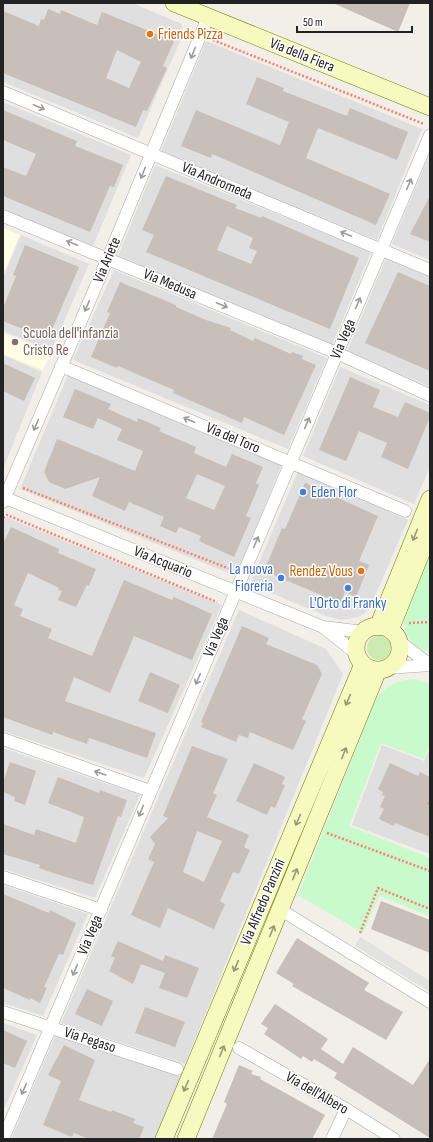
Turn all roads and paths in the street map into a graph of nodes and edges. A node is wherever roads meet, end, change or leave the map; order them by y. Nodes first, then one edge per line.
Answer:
1 (174, 3) edge
2 (208, 17) junction
3 (200, 35) junction
4 (3, 92) edge
5 (430, 107) edge
6 (430, 126) edge
7 (430, 135) edge
8 (151, 153) junction
9 (3, 216) edge
10 (382, 249) junction
11 (108, 258) junction
12 (430, 270) edge
13 (337, 353) junction
14 (61, 366) junction
15 (429, 395) edge
16 (290, 462) junction
17 (18, 486) dead end
18 (4, 499) edge
19 (430, 499) edge
20 (405, 511) dead end
21 (3, 518) edge
22 (430, 531) edge
23 (230, 569) dead end
24 (236, 591) junction
25 (219, 603) dead end
26 (430, 622) edge
27 (323, 627) junction
28 (387, 631) junction
29 (372, 665) junction
30 (430, 665) edge
31 (3, 739) edge
32 (150, 791) junction
33 (323, 831) dead end
34 (430, 871) edge
35 (3, 877) edge
36 (430, 909) edge
37 (101, 910) junction
38 (281, 910) junction
39 (360, 933) dead end
40 (430, 1002) edge
41 (3, 1012) edge
42 (50, 1027) junction
43 (239, 1048) dead end
44 (176, 1069) dead end
45 (346, 1109) junction
46 (3, 1139) edge
47 (164, 1139) edge
48 (186, 1139) edge
49 (332, 1139) edge
50 (394, 1139) edge

1 - 2 main road, Via della Fiera
2 - 3 street, Via Ariete
2 - 5 main road, Via della Fiera
3 - 6 path
3 -> 8 street, Via Ariete
4 -> 8 street, Via Andromeda
10 -> 7 street, Via Vega
10 -> 8 street, Via Andromeda
8 -> 11 street, Via Ariete
11 -> 9 street, Via Medusa
10 - 12 street, Via Andromeda
13 -> 10 street, Via Vega
11 -> 13 street, Via Medusa
11 -> 14 street, Via Ariete
13 - 15 street, Via Medusa
16 -> 13 street, Via Vega
16 -> 14 street, Via del Toro
14 -> 18 street, Via Ariete
16 - 20 street, Via del Toro
24 -> 16 street, Via Vega
17 - 23 path
18 - 24 street, Via Acquario
19 -> 28 main road, Via Alfredo Panzini
21 - 25 path
22 - 28 main road, Via Alfredo Panzini
24 - 27 street, Via Acquario
24 -> 32 street, Via Vega
26 - 28 path
27 - 28 street, Via Acquario
27 - 29 street, Via Acquario
28 - 29 main road, Via Alfredo Panzini
28 - 29 main road, Via Alfredo Panzini
28 - 30 street
29 - 30 street
38 -> 29 main road, Via Alfredo Panzini
29 -> 47 main road, Via Alfredo Panzini
32 -> 31 street
32 -> 37 street, Via Vega
33 - 34 path
35 - 37 street
36 - 39 path
37 -> 42 street, Via Vega
38 - 40 street
48 -> 38 main road, Via Alfredo Panzini
41 - 42 street, Via Pegaso
42 - 44 street, Via Pegaso
42 -> 46 street, Via Vega
43 - 45 street, Via dell'Albero
45 - 49 street
45 - 50 street, Via dell'Albero

